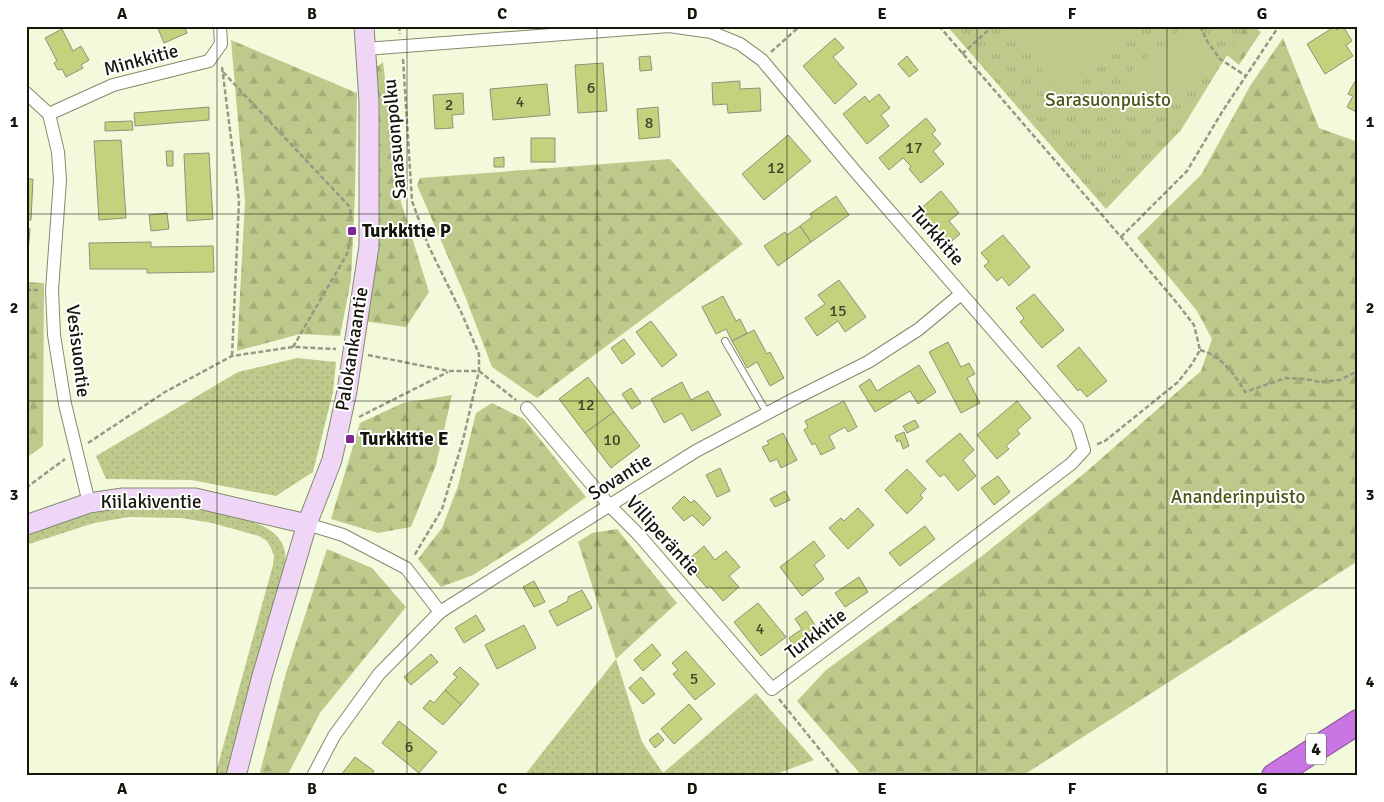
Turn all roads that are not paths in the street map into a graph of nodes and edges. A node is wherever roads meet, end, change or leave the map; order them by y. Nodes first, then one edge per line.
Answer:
1 (220, 26) edge
2 (364, 26) edge
3 (365, 49) junction
4 (26, 93) edge
5 (49, 114) junction
6 (961, 294) junction
7 (724, 341) dead end
8 (527, 408) road end
9 (767, 413) junction
10 (89, 503) junction
11 (610, 506) junction
12 (307, 524) junction
13 (26, 525) edge
14 (440, 612) junction
15 (772, 689) joint
16 (1358, 722) edge
17 (236, 776) edge
18 (313, 776) edge
19 (1274, 776) edge

1 - 5 street, Minkkitie
2 - 3 main road, Palokankaantie
3 - 6 street, Turkkitie
3 - 12 main road, Palokankaantie
4 - 5 street
5 - 10 street, Vesisuontie
6 - 9 street, Sovantie
6 - 15 street, Turkkitie
7 - 9 lane
8 - 11 street, Villiperäntie
9 - 11 street, Sovantie
10 - 12 main road, Kiilakiventie
10 - 13 main road, Kiilakiventie
11 - 14 street, Sovantie
11 - 15 street, Villiperäntie
12 - 14 street
12 - 17 main road, Palokankaantie
14 - 18 street
16 - 19 highway, 4

